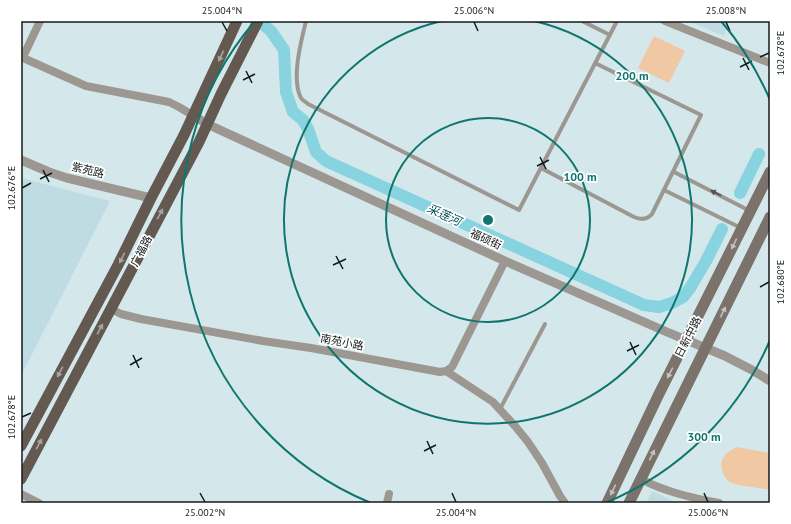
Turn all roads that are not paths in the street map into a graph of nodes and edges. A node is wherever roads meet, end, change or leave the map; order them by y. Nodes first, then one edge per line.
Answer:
1 (40, 21) edge
2 (237, 21) edge
3 (306, 21) edge
4 (582, 21) edge
5 (617, 21) edge
6 (665, 21) edge
7 (256, 26) edge
8 (610, 35) junction
9 (22, 57) edge
10 (595, 63) junction
11 (770, 63) edge
12 (194, 116) junction
13 (207, 124) junction
14 (21, 160) edge
15 (541, 168) junction
16 (674, 172) junction
17 (770, 172) edge
18 (664, 190) junction
19 (151, 198) junction
20 (751, 211) junction
21 (770, 217) edge
22 (742, 229) junction
23 (505, 261) junction
24 (110, 309) junction
25 (545, 324) dead end
26 (687, 340) junction
27 (706, 347) junction
28 (446, 371) junction
29 (770, 381) edge
30 (500, 409) junction
31 (21, 446) edge
32 (21, 479) edge
33 (641, 479) junction
34 (21, 494) edge
35 (389, 494) dead end
36 (39, 503) edge
37 (387, 503) edge
38 (565, 503) edge
39 (607, 503) edge
40 (629, 503) edge
41 (719, 503) edge

1 - 9 street
2 -> 12 main road, 广福路
3 - 15 lane
4 - 8 lane
5 - 8 lane
6 - 11 street
7 - 13 main road, 广福路
8 - 10 lane
9 - 12 street
10 - 15 lane
10 - 16 lane
12 - 13 street, 福硕街
12 - 19 main road, 广福路
13 - 23 street, 福硕街
24 -> 13 main road, 广福路
14 - 19 street, 紫苑路
15 - 18 lane
16 - 18 lane
20 -> 16 lane
17 - 20 main road, 日新中路
18 - 22 lane
19 -> 31 main road, 广福路
20 - 22 main road, 日新中路
27 -> 21 main road, 日新中路
22 -> 26 main road, 日新中路
23 - 26 street, 福硕街
23 - 28 street
24 - 28 street, 南苑小路
32 -> 24 main road, 广福路
25 - 30 lane
26 - 27 street, 福硕街
26 -> 39 main road, 日新中路
27 - 29 street, 福硕街
33 -> 27 main road, 日新中路
28 - 30 street
30 - 38 street
33 - 40 main road, 日新中路
33 - 41 street
34 - 36 street
35 - 37 street

